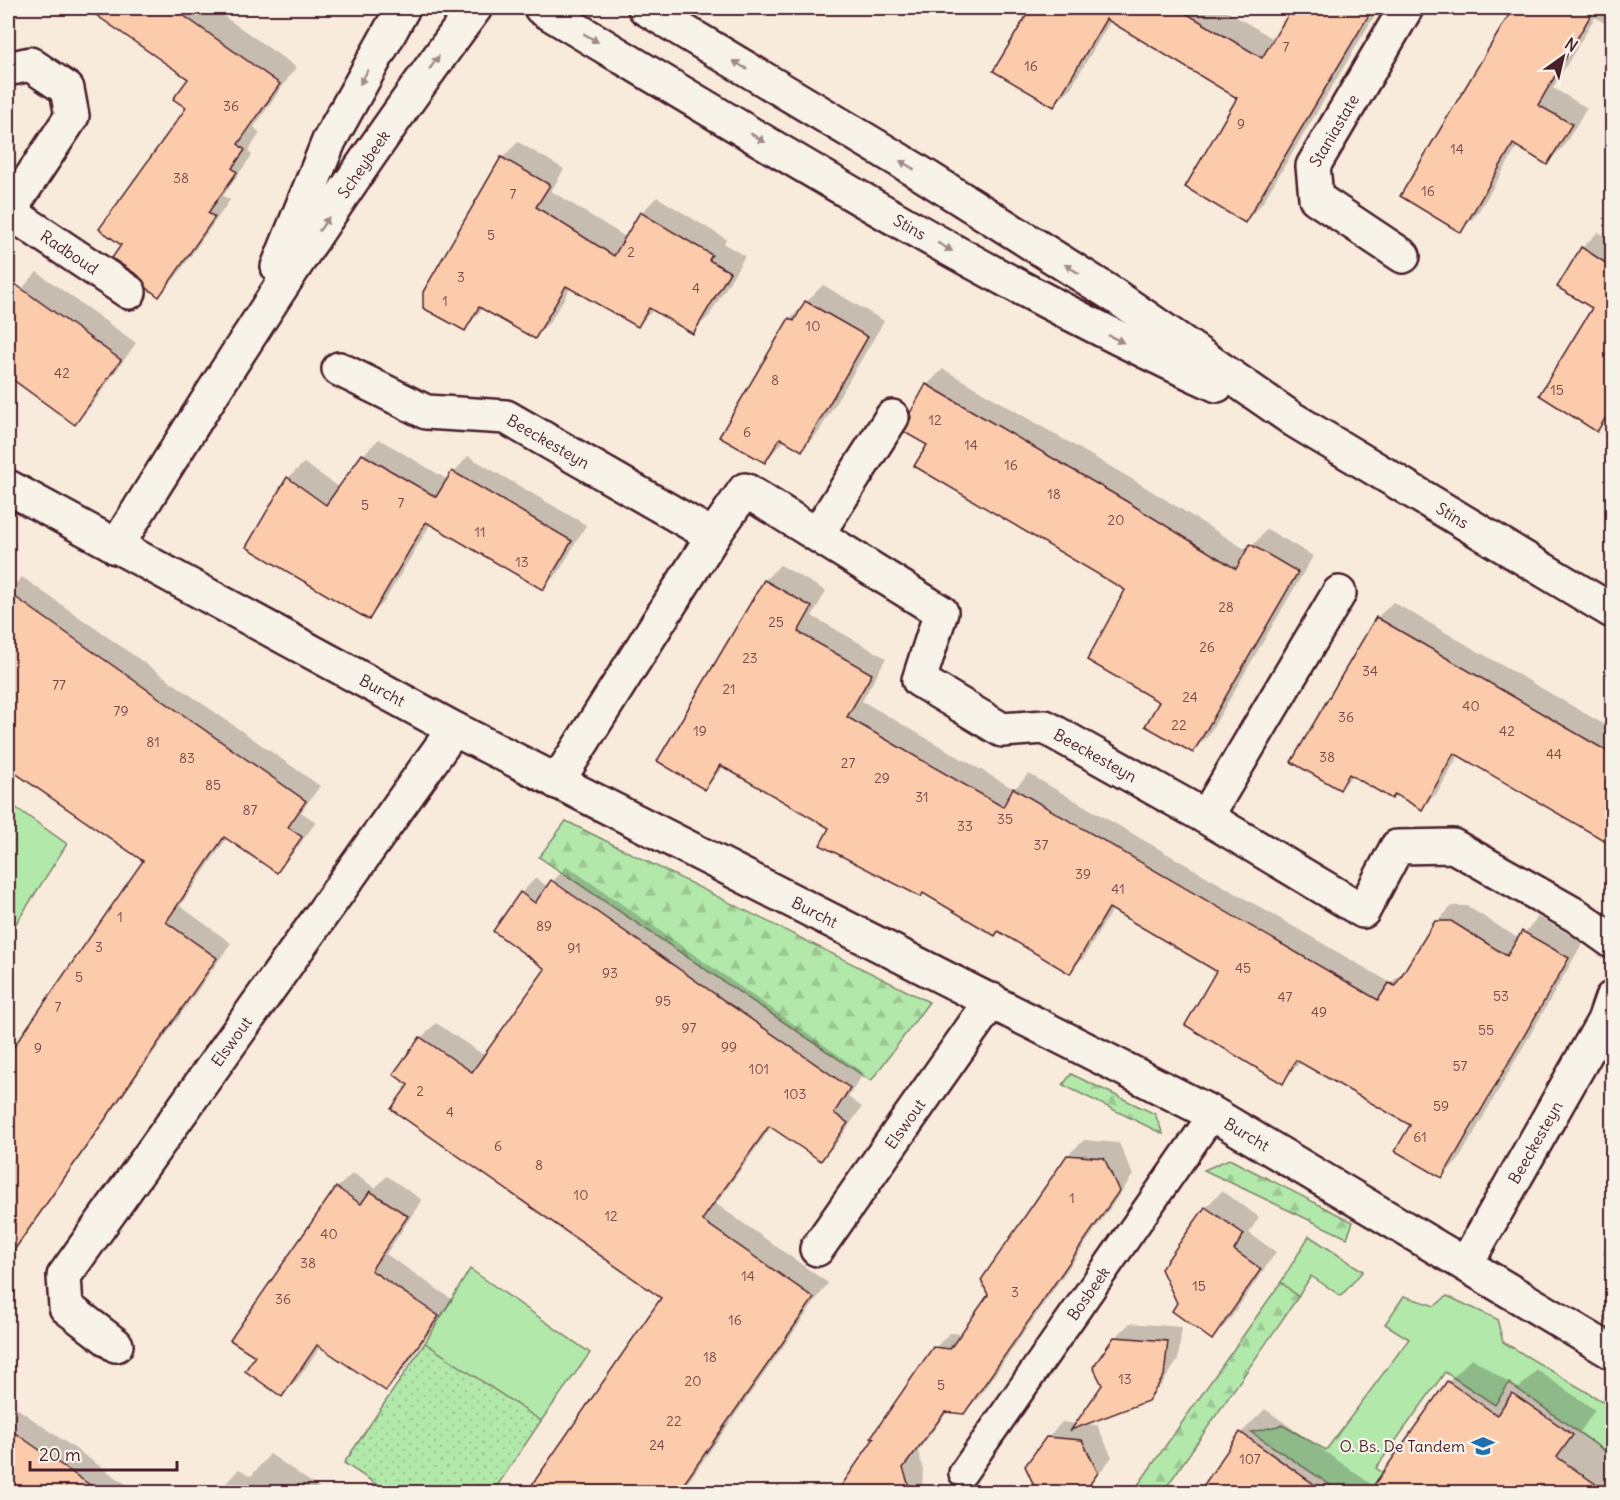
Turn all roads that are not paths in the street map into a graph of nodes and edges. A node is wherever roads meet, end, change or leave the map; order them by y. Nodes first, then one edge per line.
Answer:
1 (403, 8) edge
2 (475, 8) edge
3 (541, 8) edge
4 (645, 8) edge
5 (1406, 8) edge
6 (8, 69) edge
7 (8, 211) edge
8 (1403, 256) dead end
9 (129, 292) dead end
10 (254, 324) junction
11 (339, 369) dead end
12 (892, 417) dead end
13 (1294, 420) junction
14 (8, 487) edge
15 (818, 533) junction
16 (713, 537) junction
17 (116, 547) junction
18 (1338, 593) dead end
19 (1612, 611) edge
20 (454, 729) junction
21 (557, 782) junction
22 (1206, 817) junction
23 (1612, 941) edge
24 (992, 1000) junction
25 (1610, 1015) edge
26 (1213, 1114) junction
27 (817, 1248) dead end
28 (1467, 1264) junction
29 (117, 1345) dead end
30 (1612, 1352) edge
31 (963, 1473) dead end

1 -> 10 street, Scheybeek
10 -> 2 street, Scheybeek
3 -> 13 street, Stins
13 -> 4 street, Stins
5 - 8 street, Staniastate
6 - 7 street, Radboud
7 - 9 street, Radboud
10 - 17 street, Scheybeek
11 - 16 street, Beeckesteyn
12 - 15 street
13 - 19 street, Stins
14 - 17 street, Burcht
15 - 16 street, Beeckesteyn
15 - 22 street, Beeckesteyn
16 - 21 street, Beeckesteyn
17 - 20 street, Burcht
18 - 22 street
20 - 21 street, Burcht
20 - 29 street, Elswout
21 - 24 street, Burcht
22 - 23 street, Beeckesteyn
24 - 26 street, Burcht
24 - 27 street, Elswout
25 - 28 street, Beeckesteyn
26 - 28 street, Burcht
26 - 31 lane, Bosbeek
28 - 30 street, Burcht

